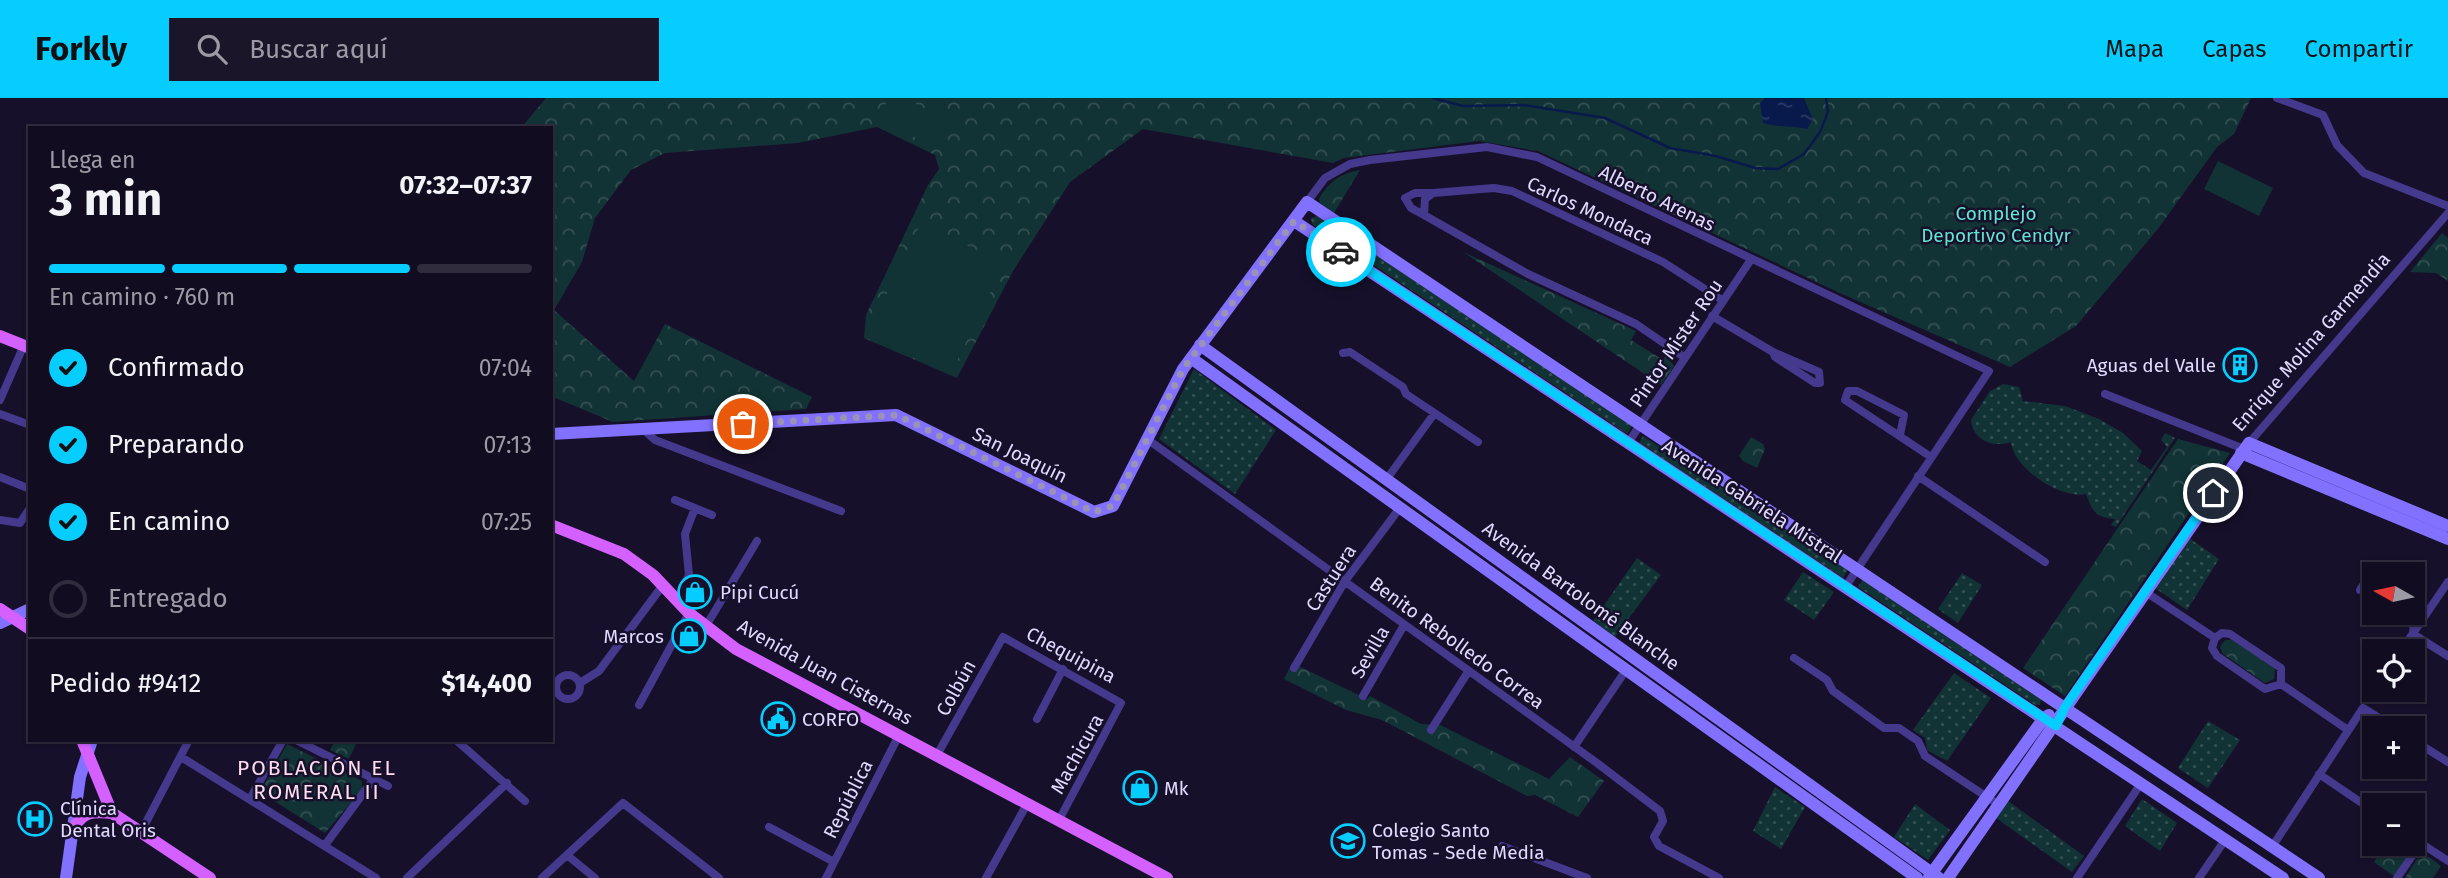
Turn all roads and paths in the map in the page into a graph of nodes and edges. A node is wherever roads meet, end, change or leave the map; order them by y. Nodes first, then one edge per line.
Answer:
1 (2277, 98) edge
2 (1433, 193) junction
3 (1307, 202) junction
4 (2448, 206) edge
5 (2448, 213) edge
6 (1424, 215) junction
7 (1294, 221) junction
8 (1750, 261) junction
9 (1722, 300) junction
10 (1712, 316) junction
11 (0, 335) edge
12 (1200, 345) junction
13 (27, 347) edge
14 (1773, 352) junction
15 (1343, 353) dead end
16 (1685, 357) junction
17 (1191, 358) junction
18 (2105, 394) dead end
19 (0, 400) edge
20 (0, 414) edge
21 (1434, 414) junction
22 (28, 424) edge
23 (1641, 424) junction
24 (643, 429) junction
25 (553, 434) edge
26 (1899, 435) junction
27 (1147, 439) junction
28 (1478, 442) dead end
29 (1628, 443) junction
30 (2245, 448) junction
31 (1931, 457) junction
32 (0, 477) edge
33 (1918, 477) junction
34 (1386, 480) junction
35 (28, 488) edge
36 (675, 500) dead end
37 (695, 508) junction
38 (1399, 509) junction
39 (841, 511) dead end
40 (28, 512) edge
41 (712, 515) dead end
42 (0, 520) edge
43 (553, 526) edge
44 (2448, 526) edge
45 (2448, 539) edge
46 (757, 541) dead end
47 (2045, 562) dead end
48 (1857, 568) junction
49 (1345, 581) junction
50 (2448, 582) edge
51 (663, 585) junction
52 (1846, 586) junction
53 (2144, 591) junction
54 (677, 600) junction
55 (0, 609) edge
56 (28, 610) edge
57 (2426, 610) edge
58 (689, 614) junction
59 (13, 617) junction
60 (0, 623) edge
61 (1404, 625) junction
62 (2416, 625) edge
63 (706, 626) junction
64 (28, 628) edge
65 (2413, 634) junction
66 (1003, 636) joint
67 (2215, 638) junction
68 (2409, 639) edge
69 (2448, 656) edge
70 (1794, 658) dead end
71 (1294, 668) dead end
72 (1063, 669) junction
73 (1626, 670) junction
74 (1468, 672) junction
75 (580, 683) dead end
76 (2281, 684) junction
77 (1363, 696) dead end
78 (1121, 703) joint
79 (639, 705) dead end
80 (2065, 707) junction
81 (2376, 716) edge
82 (2044, 718) junction
83 (1037, 719) dead end
84 (2056, 726) junction
85 (1431, 730) dead end
86 (2348, 730) junction
87 (899, 736) junction
88 (188, 742) edge
89 (282, 742) edge
90 (300, 742) edge
91 (458, 742) edge
92 (86, 744) edge
93 (1574, 747) junction
94 (2425, 748) edge
95 (937, 755) junction
96 (181, 757) junction
97 (2448, 762) edge
98 (2319, 774) junction
99 (373, 780) junction
100 (2142, 782) junction
101 (507, 783) junction
102 (388, 786) dead end
103 (1809, 794) junction
104 (1987, 797) junction
105 (2199, 797) junction
106 (250, 799) junction
107 (524, 802) dead end
108 (1027, 803) junction
109 (2362, 803) edge
110 (1999, 806) junction
111 (112, 813) junction
112 (2188, 814) junction
113 (1059, 820) junction
114 (769, 827) dead end
115 (73, 831) junction
116 (140, 834) junction
117 (2225, 840) junction
118 (326, 845) junction
119 (1502, 846) dead end
120 (2425, 846) edge
121 (2272, 847) junction
122 (567, 855) junction
123 (2409, 856) edge
124 (2448, 861) edge
125 (834, 862) junction
126 (1933, 876) edge
127 (66, 878) edge
128 (210, 878) edge
129 (376, 878) edge
130 (407, 878) edge
131 (542, 878) edge
132 (595, 878) edge
133 (719, 878) edge
134 (826, 878) edge
135 (986, 878) edge
136 (1167, 878) edge
137 (1587, 878) edge
138 (1718, 878) edge
139 (1917, 878) edge
140 (1948, 878) edge
141 (2077, 878) edge
142 (2199, 878) edge
143 (2283, 878) edge
144 (2319, 878) edge
145 (2397, 878) edge

1 - 4 street
2 - 6 street
2 - 6 street, Carlos Mondaca
2 - 9 street, Carlos Mondaca
3 - 7 main road, San Joaquín
3 - 8 street, Alberto Arenas
3 - 23 main road, Avenida Gabriela Mistral
5 - 30 street, Enrique Molina Garmendia
6 - 16 street
7 - 12 main road, San Joaquín
7 - 29 main road, Avenida Gabriela Mistral
8 - 9 street, Pintor Mister Rou
8 - 31 street, Alberto Arenas
9 - 10 street, Pintor Mister Rou
10 - 14 street
10 - 16 street, Pintor Mister Rou
11 - 13 main road
12 - 17 main road, San Joaquín
12 - 34 main road, Avenida Bartolomé Blanche
13 - 19 street
14 - 14 street
15 - 21 street
16 - 23 street, Pintor Mister Rou
17 - 27 main road, San Joaquín
17 - 38 main road, Avenida Bartolomé Blanche
18 - 30 street
20 - 22 street
21 - 28 street
21 - 34 street
23 - 29 street, Pintor Mister Rou
23 - 48 main road, Avenida Gabriela Mistral
24 - 25 main road, San Joaquín
24 - 27 main road, San Joaquín
24 - 39 street
26 - 26 street
26 - 31 street
27 - 49 street, Benito Rebolledo Correa
29 - 52 main road, Avenida Gabriela Mistral
30 - 44 main road
30 - 45 main road
30 - 53 main road, Enrique Molina Garmendia
31 - 33 street
32 - 35 street
33 - 47 street
33 - 48 street
34 - 103 main road, Avenida Bartolomé Blanche
36 - 37 street
37 - 41 street
37 - 54 street
38 - 49 street, Castuera
38 - 73 main road, Avenida Bartolomé Blanche
40 - 42 street
43 - 51 main road, Avenida Juan Cisternas
46 - 63 street
48 - 52 street
48 - 80 main road, Avenida Gabriela Mistral
49 - 61 street, Benito Rebolledo Correa
49 - 71 street, Castuera
50 - 57 street
51 - 54 main road, Avenida Juan Cisternas
51 - 75 street
52 - 82 main road, Avenida Gabriela Mistral
53 - 67 street
53 - 80 main road, Enrique Molina Garmendia
54 - 58 main road, Avenida Juan Cisternas
55 - 59 main road
56 - 59 main road
58 - 63 main road, Avenida Juan Cisternas
58 - 79 street
59 - 60 main road
59 - 64 main road
61 - 74 street, Benito Rebolledo Correa
61 - 77 street, Sevilla
62 - 65 street
63 - 87 main road, Avenida Juan Cisternas
65 - 68 street
65 - 69 street
66 - 72 street, Chequipina
66 - 95 street, Colbún
67 - 76 street
67 - 76 street
70 - 104 street
72 - 78 street, Chequipina
72 - 83 street
73 - 93 street
73 - 103 main road, Avenida Bartolomé Blanche
74 - 85 street
74 - 93 street, Benito Rebolledo Correa
76 - 86 street
78 - 113 street, Machicura
80 - 82 main road, Enrique Molina Garmendia
80 - 84 main road, Enrique Molina Garmendia
80 - 105 main road, Avenida Gabriela Mistral
81 - 86 street
82 - 84 main road, Avenida Gabriela Mistral
82 - 104 main road, Enrique Molina Garmendia
84 - 100 main road, Avenida Gabriela Mistral
84 - 110 main road, Enrique Molina Garmendia
86 - 98 street
87 - 95 main road, Avenida Juan Cisternas
87 - 125 street, República
88 - 96 street
89 - 106 street
90 - 99 street
91 - 101 street
92 - 111 main road
92 - 115 main road
93 - 138 street, Benito Rebolledo Correa
94 - 97 street
95 - 108 main road, Avenida Juan Cisternas
96 - 106 street
96 - 116 street
98 - 109 street
98 - 121 street
99 - 102 street
99 - 118 street
100 - 112 main road, Avenida Gabriela Mistral
100 - 141 street
101 - 107 street
101 - 130 street
103 - 126 main road, Avenida Bartolomé Blanche
103 - 139 main road, Avenida Bartolomé Blanche
104 - 110 street
104 - 126 main road, Enrique Molina Garmendia
105 - 112 street
105 - 121 main road, Avenida Gabriela Mistral
106 - 118 street
108 - 113 main road, Avenida Juan Cisternas
108 - 135 street
110 - 140 main road, Enrique Molina Garmendia
111 - 115 main road
111 - 116 main road
112 - 117 main road, Avenida Gabriela Mistral
113 - 136 main road, Avenida Juan Cisternas
114 - 125 street
115 - 127 main road
116 - 128 main road
117 - 142 street
117 - 143 main road, Avenida Gabriela Mistral
118 - 129 street
119 - 137 street
120 - 124 street
121 - 144 main road, Avenida Gabriela Mistral
122 - 131 street
122 - 132 street
122 - 133 street
123 - 145 street
125 - 134 street, República

